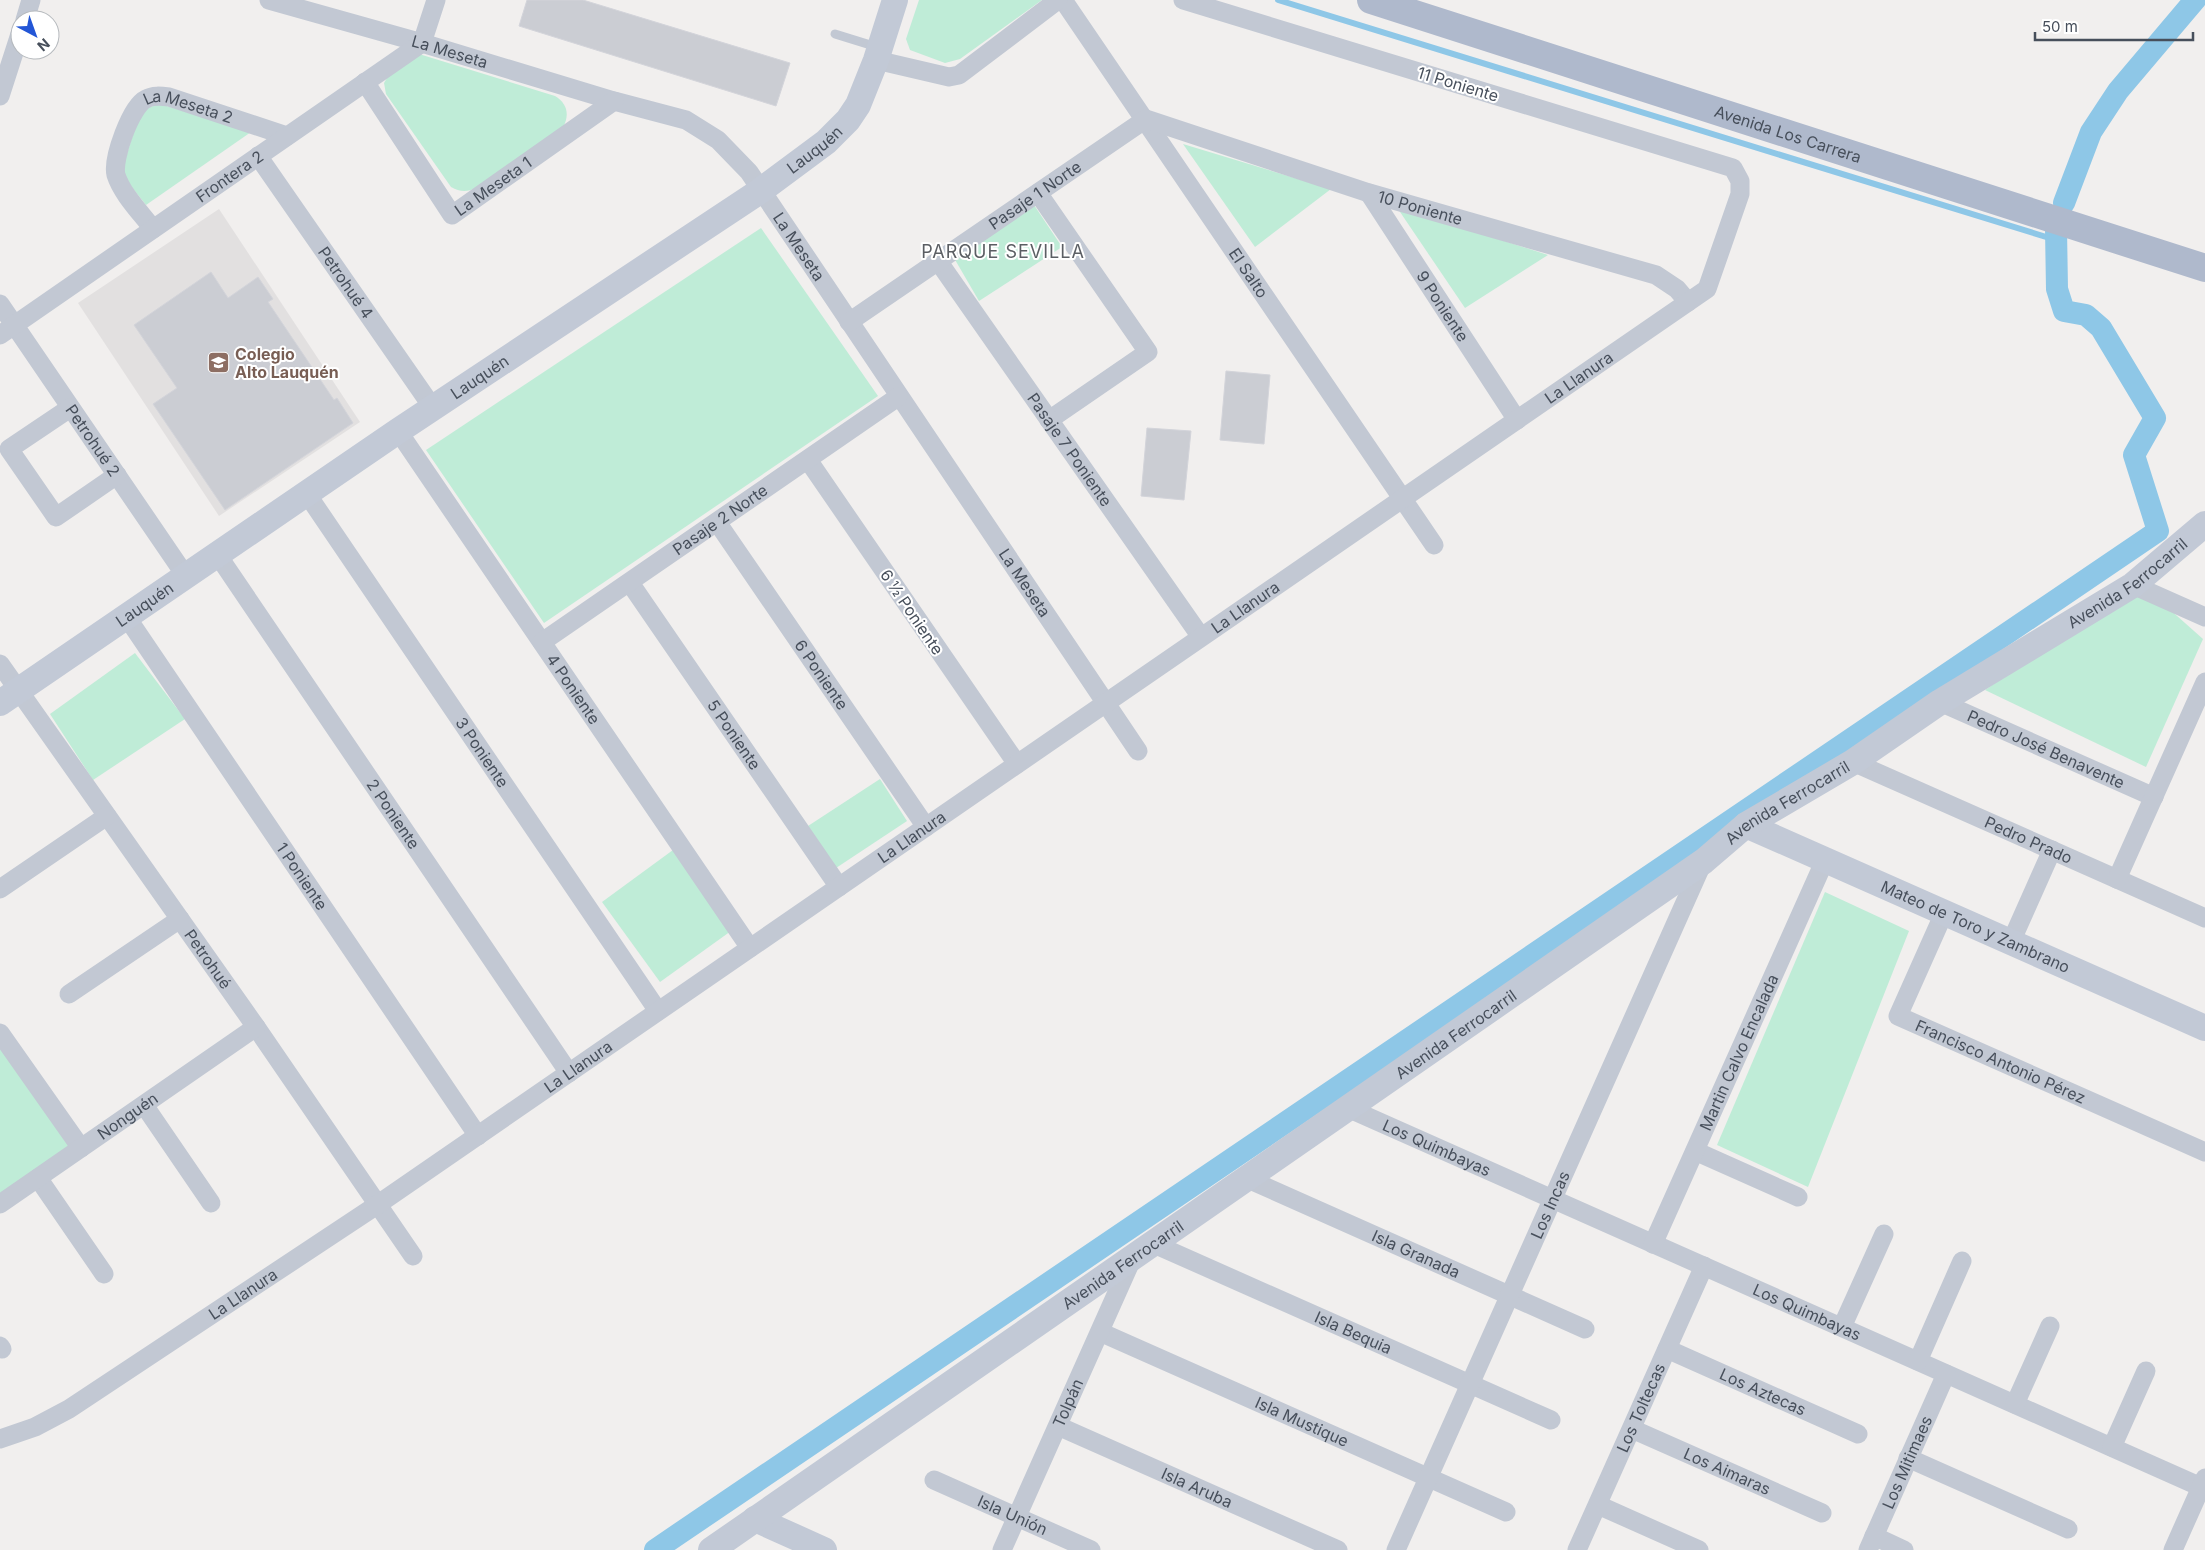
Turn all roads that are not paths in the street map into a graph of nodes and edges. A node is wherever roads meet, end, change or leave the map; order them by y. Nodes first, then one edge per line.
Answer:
1 (269, 0) edge
2 (436, 0) edge
3 (895, 0) edge
4 (1058, 0) edge
5 (1063, 0) edge
6 (1183, 0) edge
7 (1371, 0) edge
8 (305, 5) edge
9 (835, 34) dead end
10 (422, 43) junction
11 (878, 54) junction
12 (12, 60) edge
13 (365, 82) junction
14 (0, 96) edge
15 (614, 101) junction
16 (1146, 119) junction
17 (287, 136) junction
18 (258, 156) junction
19 (1733, 168) joint
20 (760, 192) junction
21 (1038, 193) junction
22 (1370, 193) junction
23 (152, 229) junction
24 (938, 261) junction
25 (2205, 268) edge
26 (1688, 302) junction
27 (0, 304) edge
28 (849, 322) junction
29 (7, 330) edge
30 (898, 397) junction
31 (70, 408) junction
32 (433, 408) junction
33 (1049, 420) junction
34 (1517, 420) junction
35 (398, 431) junction
36 (808, 460) junction
37 (117, 475) junction
38 (307, 494) junction
39 (1403, 499) junction
40 (717, 522) junction
41 (2205, 524) edge
42 (1434, 544) dead end
43 (217, 554) junction
44 (185, 575) junction
45 (630, 582) junction
46 (2133, 585) junction
47 (126, 616) junction
48 (2205, 617) edge
49 (1201, 638) junction
50 (542, 642) junction
51 (0, 664) edge
52 (2205, 682) edge
53 (9, 697) edge
54 (1940, 702) junction
55 (1106, 703) junction
56 (1138, 751) dead end
57 (1854, 762) junction
58 (1017, 764) junction
59 (2154, 797) junction
60 (107, 816) junction
61 (1746, 825) junction
62 (926, 826) junction
63 (2052, 850) junction
64 (1825, 860) junction
65 (1704, 861) junction
66 (2117, 879) junction
67 (839, 887) junction
68 (0, 889) edge
69 (1944, 913) junction
70 (2205, 917) edge
71 (180, 920) junction
72 (2011, 942) junction
73 (750, 948) junction
74 (69, 994) dead end
75 (658, 1011) junction
76 (256, 1027) junction
77 (2205, 1028) edge
78 (0, 1033) edge
79 (569, 1073) junction
80 (144, 1105) junction
81 (1350, 1109) junction
82 (478, 1136) junction
83 (81, 1148) junction
84 (1695, 1151) junction
85 (2205, 1152) edge
86 (38, 1178) junction
87 (1248, 1179) junction
88 (1798, 1197) dead end
89 (1553, 1199) junction
90 (211, 1203) dead end
91 (0, 1204) edge
92 (377, 1205) junction
93 (1884, 1234) dead end
94 (1653, 1244) junction
95 (1144, 1250) junction
96 (413, 1256) dead end
97 (1962, 1261) dead end
98 (1704, 1266) junction
99 (104, 1274) dead end
100 (1510, 1295) junction
101 (2050, 1326) dead end
102 (1842, 1328) junction
103 (1585, 1329) dead end
104 (1100, 1332) junction
105 (1667, 1349) junction
106 (1918, 1361) junction
107 (2146, 1372) dead end
108 (1946, 1374) junction
109 (1470, 1384) junction
110 (2015, 1404) junction
111 (1551, 1420) dead end
112 (1058, 1426) junction
113 (1632, 1429) junction
114 (1858, 1434) dead end
115 (0, 1439) edge
116 (2112, 1447) junction
117 (1908, 1458) junction
118 (1428, 1478) junction
119 (934, 1480) dead end
120 (2203, 1482) edge
121 (1598, 1505) junction
122 (1506, 1512) dead end
123 (1822, 1513) dead end
124 (1017, 1517) junction
125 (755, 1519) junction
126 (2068, 1529) dead end
127 (1871, 1543) edge
128 (798, 1545) edge
129 (711, 1550) edge
130 (824, 1550) edge
131 (1002, 1550) edge
132 (1091, 1550) edge
133 (1338, 1550) edge
134 (1396, 1550) edge
135 (1578, 1550) edge
136 (1699, 1550) edge
137 (1904, 1550) edge
138 (2173, 1550) edge

1 - 8 street, La Meseta
2 - 10 street
3 - 11 street, Lauquén
4 - 11 street
5 - 16 street, El Salto
6 - 19 street, 11 Poniente
7 - 25 main road, Avenida Los Carrera
8 - 10 street, La Meseta
9 - 11 lane
10 - 13 street, Frontera 2
10 - 15 street, La Meseta
11 - 20 street, Lauquén
12 - 14 street
13 - 15 street, La Meseta 1
13 - 17 street, Frontera 2
15 - 20 street, La Meseta
16 - 21 street, Pasaje 1 Norte
16 - 22 street, 10 Poniente
16 - 39 street, El Salto
17 - 18 street, Frontera 2
17 - 23 street, La Meseta 2
18 - 23 street, Frontera 2
18 - 32 street, Petrohué 4
19 - 26 street, La Llanura
20 - 28 street, La Meseta
20 - 32 street, Lauquén
21 - 24 street, Pasaje 1 Norte
21 - 33 street
22 - 26 street, 10 Poniente
22 - 34 street, 9 Poniente
23 - 29 street, Frontera 2
24 - 28 street, Pasaje 1 Norte
24 - 33 street, Pasaje 7 Poniente
26 - 34 street, La Llanura
27 - 29 street, Petrohué 2
28 - 30 street, La Meseta
29 - 31 street, Petrohué 2
30 - 36 street, Pasaje 2 Norte
30 - 55 street, La Meseta
31 - 37 street, Petrohué 2
31 - 37 street
32 - 35 street, Lauquén
33 - 49 street, Pasaje 7 Poniente
34 - 39 street, La Llanura
35 - 38 street, Lauquén
35 - 50 street, 4 Poniente
36 - 40 street, Pasaje 2 Norte
36 - 58 street, 6 ½ Poniente
37 - 44 street, Petrohué 2
38 - 43 street, Lauquén
38 - 75 street, 3 Poniente
39 - 42 street, El Salto
39 - 49 street, La Llanura
40 - 45 street, Pasaje 2 Norte
40 - 62 street, 6 Poniente
41 - 46 street, Avenida Ferrocarril
43 - 44 street, Lauquén
43 - 79 street, 2 Poniente
44 - 47 street, Lauquén
45 - 50 street, Pasaje 2 Norte
45 - 67 street, 5 Poniente
46 - 48 street
46 - 54 street, Avenida Ferrocarril
47 - 53 street, Lauquén
47 - 82 street, 1 Poniente
49 - 55 street, La Llanura
50 - 73 street, 4 Poniente
51 - 53 street, Petrohué
52 - 59 street
53 - 60 street, Petrohué
54 - 57 street, Avenida Ferrocarril
54 - 59 street, Pedro José Benavente
55 - 56 street, La Meseta
55 - 58 street, La Llanura
57 - 61 street, Avenida Ferrocarril
57 - 63 street, Pedro Prado
58 - 62 street, La Llanura
59 - 66 street
60 - 68 street
60 - 71 street, Petrohué
61 - 64 street, Mateo de Toro y Zambrano
61 - 65 street, Avenida Ferrocarril
62 - 67 street, La Llanura
63 - 66 street, Pedro Prado
63 - 72 street
64 - 69 street, Mateo de Toro y Zambrano
64 - 84 street, Martin Calvo Encalada
65 - 81 street, Avenida Ferrocarril
65 - 89 street, Los Incas
66 - 70 street, Pedro Prado
67 - 73 street, La Llanura
69 - 72 street, Mateo de Toro y Zambrano
69 - 85 street, Francisco Antonio Pérez
71 - 74 street
71 - 76 street, Petrohué
72 - 77 street, Mateo de Toro y Zambrano
73 - 75 street, La Llanura
75 - 79 street, La Llanura
76 - 80 street, Nonguén
76 - 92 street, Petrohué
78 - 83 street
79 - 82 street, La Llanura
80 - 83 street, Nonguén
80 - 90 street
81 - 87 street, Avenida Ferrocarril
81 - 89 street, Los Quimbayas
82 - 92 street, La Llanura
83 - 86 street, Nonguén
84 - 88 street
84 - 94 street, Martin Calvo Encalada
86 - 91 street, Nonguén
86 - 99 street
87 - 95 street, Avenida Ferrocarril
87 - 100 street, Isla Granada
89 - 94 street, Los Quimbayas
89 - 100 street, Los Incas
92 - 96 street, Petrohué
92 - 115 street, La Llanura
93 - 102 street
94 - 98 street, Los Quimbayas
95 - 104 street, Tolpán
95 - 109 street, Isla Bequia
95 - 125 street, Avenida Ferrocarril
97 - 106 street
98 - 102 street, Los Quimbayas
98 - 105 street, Los Toltecas
100 - 103 street, Isla Granada
100 - 109 street, Los Incas
101 - 110 street
102 - 106 street, Los Quimbayas
104 - 112 street, Tolpán
104 - 118 street, Isla Mustique
105 - 113 street, Los Toltecas
105 - 114 street, Los Aztecas
106 - 108 street, Los Quimbayas
107 - 116 street
108 - 110 street, Los Quimbayas
108 - 117 street, Los Mitimaes
109 - 111 street, Isla Bequia
109 - 118 street, Los Incas
110 - 116 street, Los Quimbayas
112 - 124 street, Tolpán
112 - 133 street, Isla Aruba
113 - 121 street, Los Toltecas
113 - 123 street, Los Aimaras
116 - 120 street, Los Quimbayas
117 - 126 street
117 - 127 street, Los Mitimaes
118 - 122 street, Isla Mustique
118 - 134 street, Los Incas
119 - 124 street, Isla Unión
120 - 138 street, Los Quimbayas
121 - 135 street, Los Toltecas
121 - 136 street
124 - 131 street, Tolpán
124 - 132 street, Isla Unión
125 - 128 street
125 - 129 street, Avenida Ferrocarril
127 - 137 street
128 - 130 street

